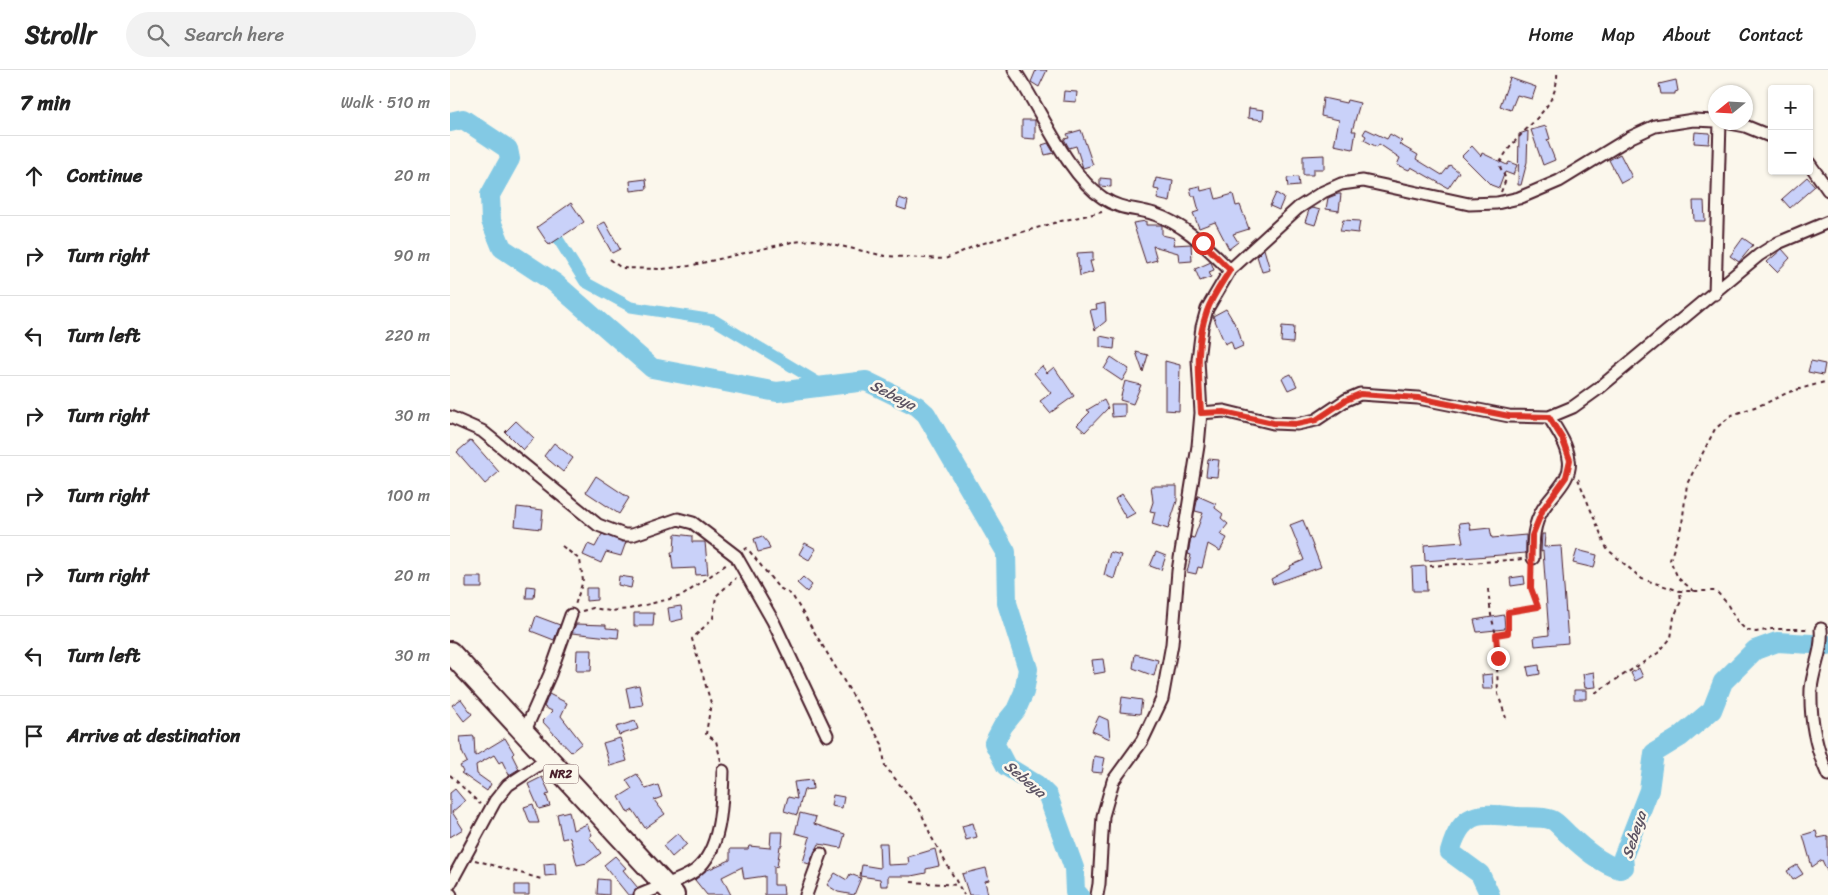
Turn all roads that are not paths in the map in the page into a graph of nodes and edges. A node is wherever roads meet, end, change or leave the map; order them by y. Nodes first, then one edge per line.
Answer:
1 (1014, 70) edge
2 (1708, 121) edge
3 (1753, 129) edge
4 (1720, 130) edge
5 (1768, 135) edge
6 (1813, 169) edge
7 (1828, 190) edge
8 (1828, 222) edge
9 (1230, 270) junction
10 (1715, 294) junction
11 (1201, 413) junction
12 (1549, 417) junction
13 (450, 418) edge
14 (1533, 558) road end
15 (571, 615) road end
16 (1822, 639) road end
17 (450, 652) edge
18 (524, 733) junction
19 (827, 735) dead end
20 (548, 759) junction
21 (723, 771) road end
22 (1828, 775) edge
23 (821, 854) dead end
24 (450, 884) edge
25 (669, 890) edge
26 (1098, 890) edge
27 (640, 895) edge
28 (806, 895) edge

1 - 9 street
2 - 9 street
3 - 5 street
4 - 10 street
6 - 7 street
8 - 10 street
9 - 11 street
10 - 12 street
11 - 12 street
11 - 26 street
12 - 14 street
13 - 19 street
15 - 18 street
16 - 22 street
17 - 18 highway, NR2
18 - 20 highway, NR2
20 - 24 street
20 - 25 highway, NR2
21 - 25 street
23 - 28 street
25 - 27 street

